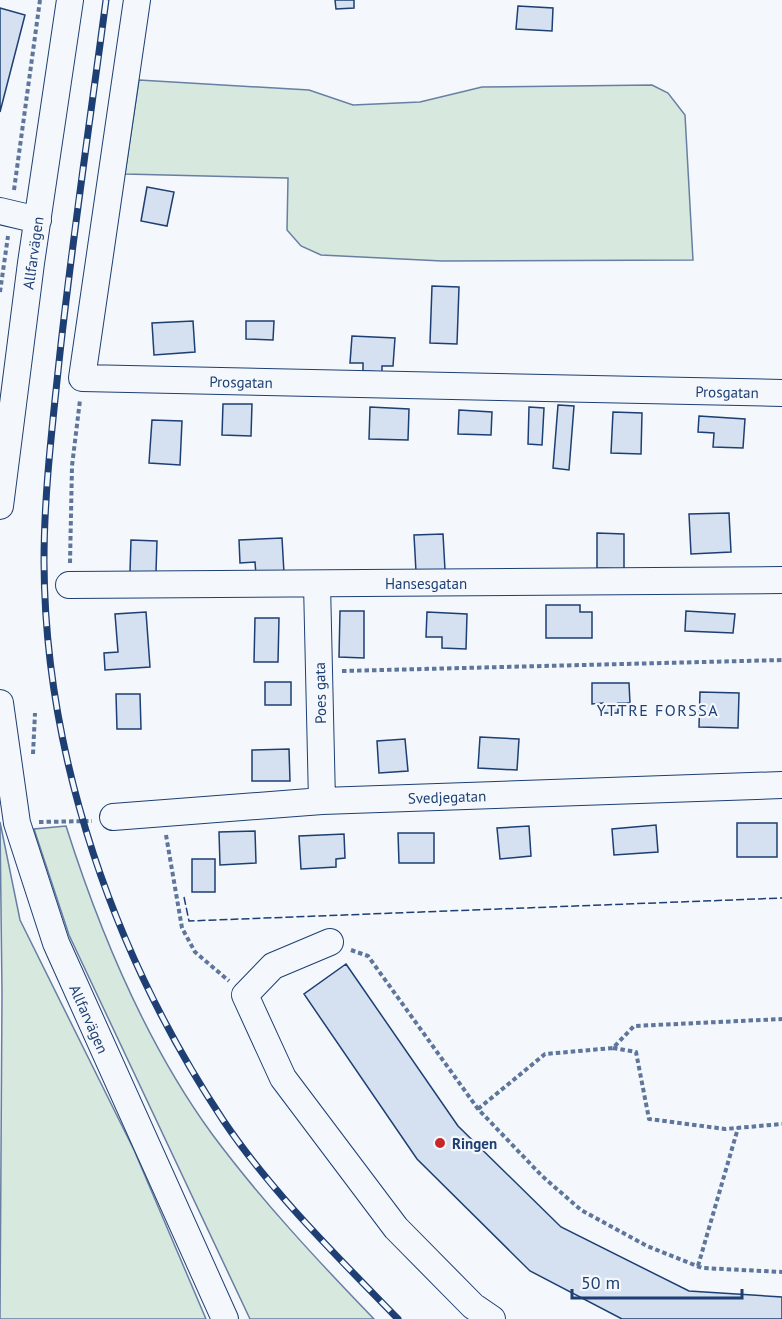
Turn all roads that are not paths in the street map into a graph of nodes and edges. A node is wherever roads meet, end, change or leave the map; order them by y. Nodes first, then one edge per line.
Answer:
1 (70, 0) edge
2 (137, 0) edge
3 (5, 213) edge
4 (38, 219) junction
5 (782, 393) edge
6 (0, 506) edge
7 (782, 580) edge
8 (317, 584) junction
9 (69, 585) road end
10 (0, 703) edge
11 (782, 785) edge
12 (322, 801) junction
13 (113, 817) road end
14 (330, 942) road end
15 (225, 1319) edge
16 (492, 1319) edge

1 - 4 street, Allfarvägen
2 - 5 street, Prosgatan
3 - 4 street
4 - 6 street, Allfarvägen
7 - 8 street, Hansesgatan
8 - 9 street, Hansesgatan
8 - 12 street, Poes gata
10 - 15 street, Allfarvägen
11 - 12 street, Svedjegatan
12 - 13 street, Svedjegatan
14 - 16 street

